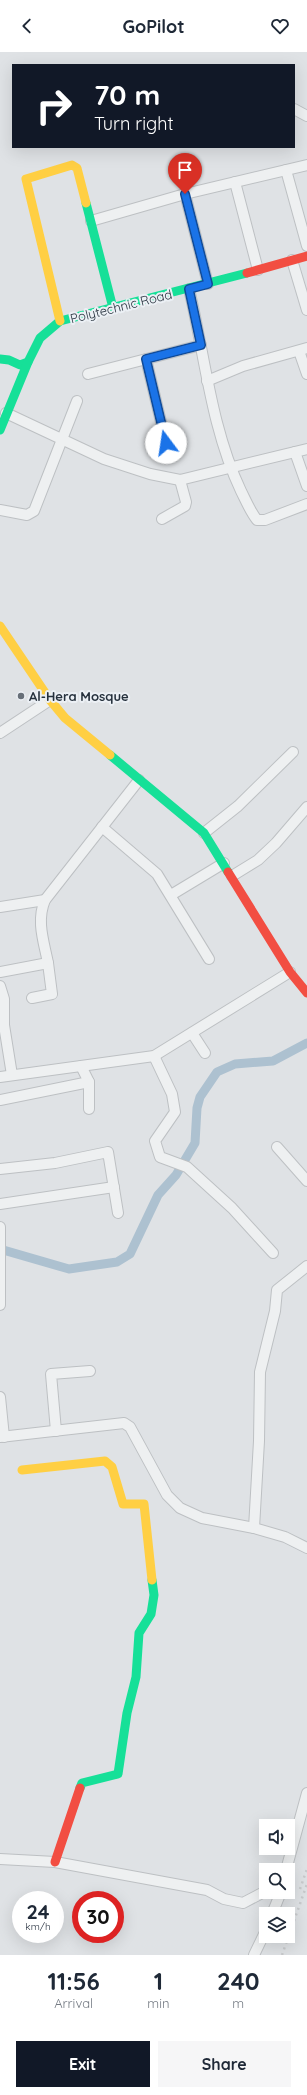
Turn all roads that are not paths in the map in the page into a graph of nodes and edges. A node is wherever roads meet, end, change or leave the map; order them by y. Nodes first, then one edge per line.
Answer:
1 (295, 110) edge
2 (307, 116) edge
3 (307, 165) edge
4 (286, 170) junction
5 (235, 182) junction
6 (185, 194) junction
7 (91, 221) junction
8 (307, 246) edge
9 (307, 256) edge
10 (292, 260) junction
11 (258, 270) junction
12 (208, 284) junction
13 (189, 289) junction
14 (113, 308) junction
15 (307, 310) edge
16 (60, 321) junction
17 (201, 345) junction
18 (303, 349) edge
19 (146, 359) junction
20 (0, 360) edge
21 (28, 362) junction
22 (88, 374) dead end
23 (307, 374) edge
24 (207, 381) junction
25 (76, 401) dead end
26 (6, 413) junction
27 (0, 430) edge
28 (62, 440) junction
29 (166, 443) dead end
30 (307, 448) edge
31 (295, 452) junction
32 (230, 468) junction
33 (180, 480) junction
34 (307, 486) edge
35 (307, 504) edge
36 (0, 510) edge
37 (162, 519) dead end
38 (0, 626) edge
39 (50, 700) junction
40 (0, 733) edge
41 (293, 752) dead end
42 (139, 780) junction
43 (307, 807) edge
44 (102, 827) junction
45 (204, 833) junction
46 (224, 863) junction
47 (232, 876) junction
48 (171, 895) junction
49 (44, 900) junction
50 (0, 907) edge
51 (209, 959) dead end
52 (48, 963) junction
53 (0, 972) edge
54 (290, 972) junction
55 (0, 986) edge
56 (307, 993) edge
57 (32, 998) dead end
58 (192, 1033) junction
59 (205, 1053) dead end
60 (154, 1056) junction
61 (81, 1066) junction
62 (12, 1075) junction
63 (0, 1077) edge
64 (89, 1082) junction
65 (0, 1100) edge
66 (89, 1109) dead end
67 (277, 1147) dead end
68 (0, 1169) edge
69 (307, 1180) edge
70 (114, 1187) junction
71 (0, 1204) edge
72 (118, 1213) dead end
73 (0, 1227) edge
74 (272, 1253) dead end
75 (1, 1265) edge
76 (307, 1266) edge
77 (0, 1305) edge
78 (90, 1370) dead end
79 (0, 1397) edge
80 (56, 1431) junction
81 (2, 1437) edge
82 (22, 1470) dead end
83 (254, 1528) junction
84 (307, 1548) edge
85 (307, 1793) edge
86 (0, 1859) edge
87 (55, 1862) junction
88 (288, 1863) edge
89 (259, 1894) edge
90 (260, 1943) edge
91 (254, 1955) edge

1 - 2 street
3 - 4 street
4 - 5 street
4 - 8 street
5 - 6 street
5 - 11 street
6 - 7 street
6 - 12 street
7 - 14 street
7 - 16 street
9 - 10 street, Polytechnic Road
10 - 11 street, Polytechnic Road
10 - 15 street
11 - 12 street, Polytechnic Road
12 - 13 street, Polytechnic Road
13 - 14 street, Polytechnic Road
13 - 17 street
14 - 16 street, Polytechnic Road
16 - 21 street, Polytechnic Road
17 - 19 street
17 - 24 street
18 - 23 street
18 - 24 street
19 - 22 street
19 - 29 street
20 - 21 street
21 - 26 street, Polytechnic Road
24 - 32 street
25 - 28 street
26 - 27 street, Polytechnic Road
26 - 28 street
28 - 33 street
28 - 36 street
30 - 31 street
31 - 32 street
31 - 34 street
32 - 33 street
32 - 35 street
33 - 37 street
38 - 39 street
39 - 40 street
39 - 42 street
41 - 45 street
42 - 44 street
42 - 45 street
43 - 47 street
44 - 48 street
44 - 49 street
45 - 46 street
46 - 47 street
46 - 48 street
47 - 54 street
48 - 51 street
49 - 50 street
49 - 52 street
52 - 53 street
52 - 57 street
54 - 56 street
54 - 58 street
55 - 62 street
58 - 59 street
58 - 60 street
60 - 61 street
60 - 74 street
61 - 62 street
61 - 64 street
62 - 63 street
64 - 65 street
64 - 66 street
67 - 69 street
68 - 70 street
70 - 71 street
70 - 72 street
73 - 75 street
75 - 77 street
76 - 83 street
78 - 80 street
79 - 81 street
80 - 81 street
80 - 83 street
82 - 87 street
83 - 84 street
85 - 88 street
86 - 87 street
87 - 89 street
90 - 91 street

